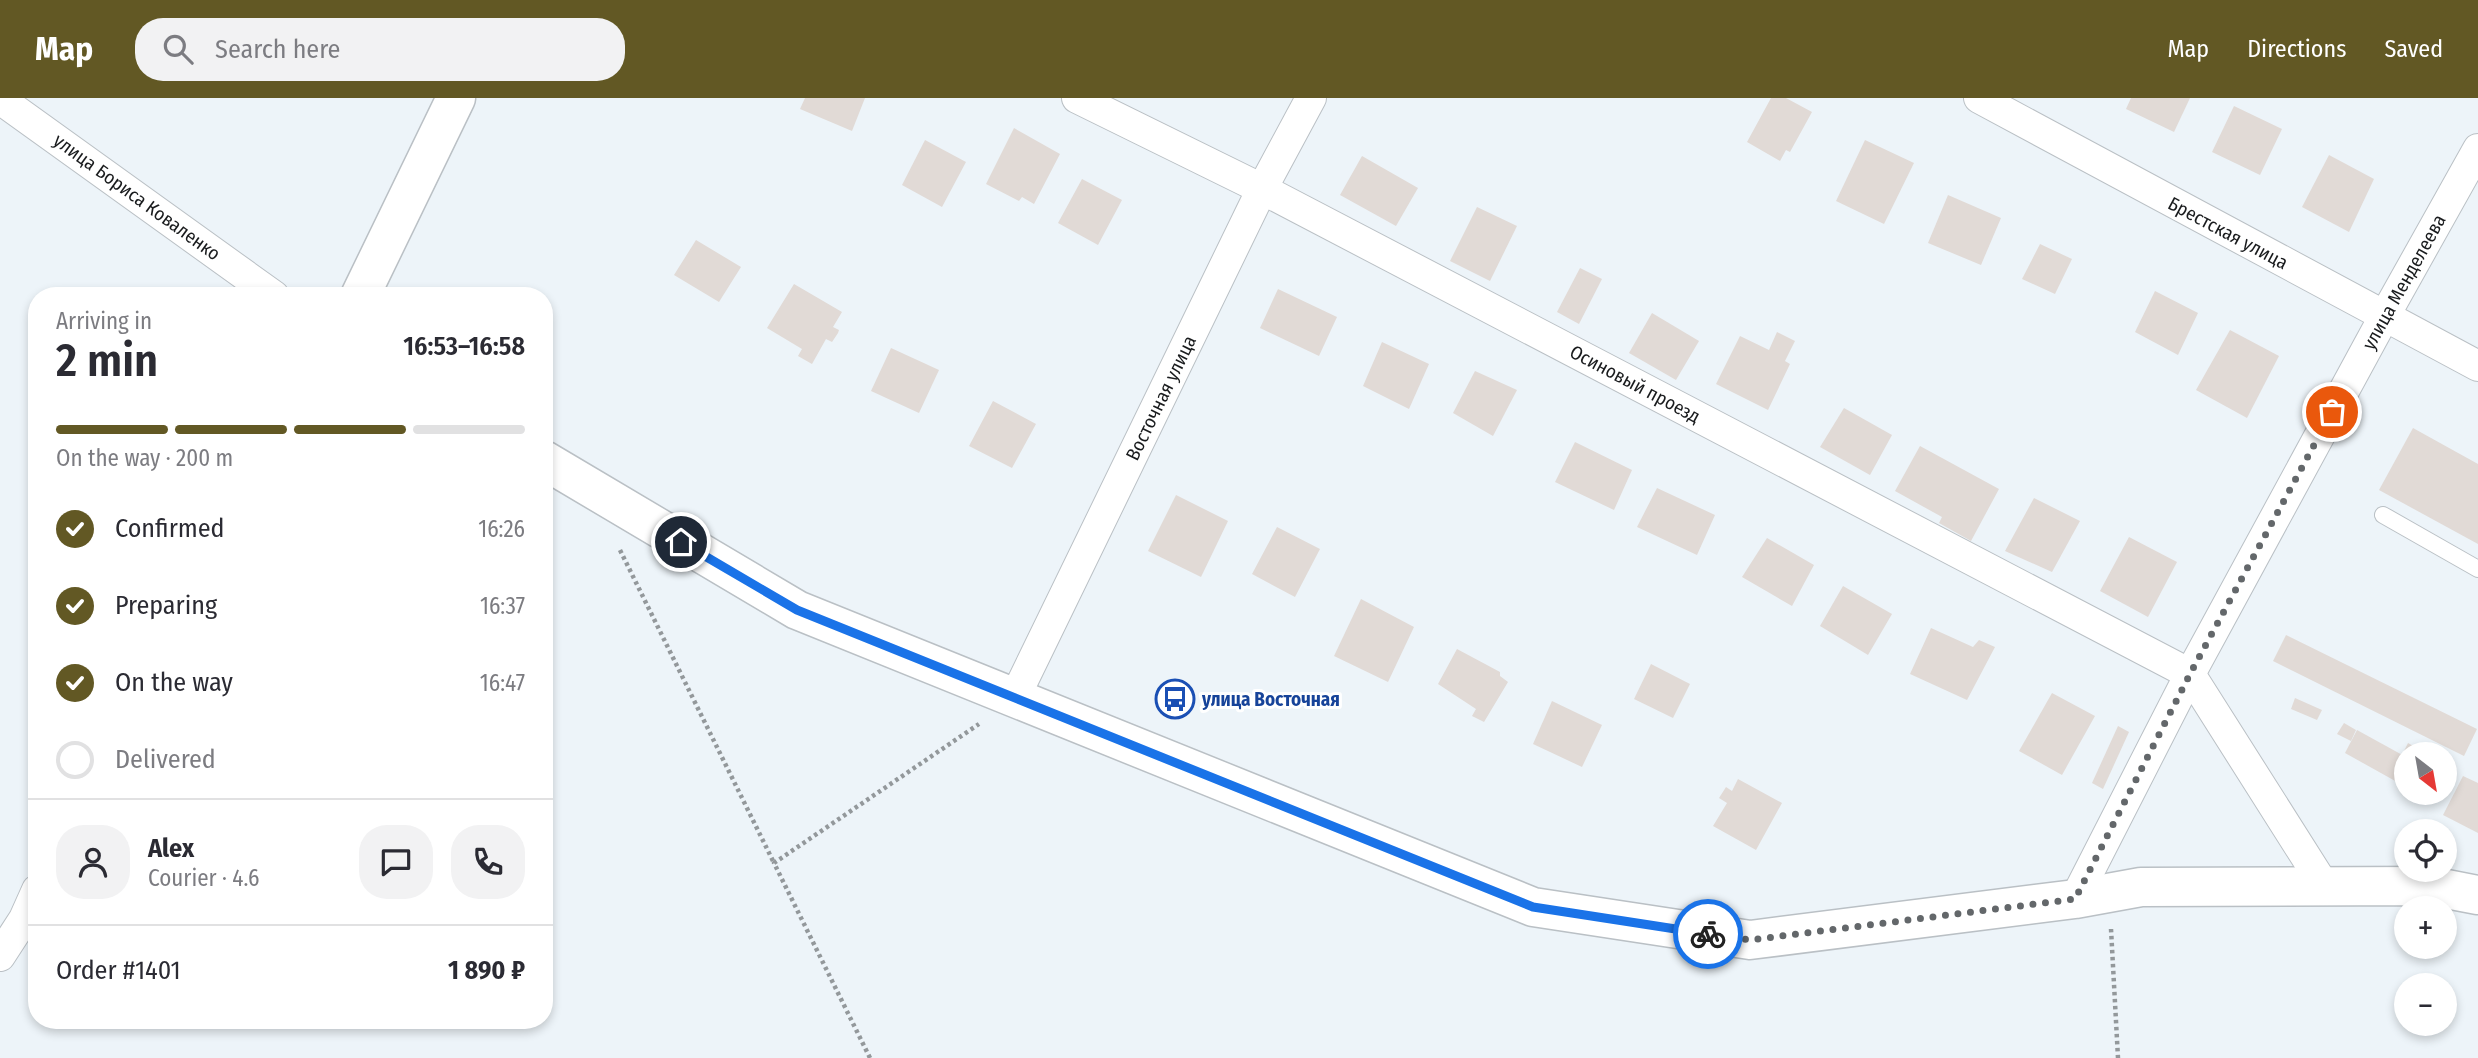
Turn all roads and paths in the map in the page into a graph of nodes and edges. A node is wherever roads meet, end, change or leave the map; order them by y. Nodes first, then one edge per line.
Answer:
1 (456, 98) edge
2 (1077, 98) edge
3 (1311, 98) edge
4 (1979, 98) edge
5 (0, 99) edge
6 (2478, 149) edge
7 (1262, 189) junction
8 (261, 287) edge
9 (364, 287) edge
10 (2384, 317) junction
11 (2478, 366) edge
12 (553, 465) edge
13 (2383, 515) dead end
14 (614, 538) dead end
15 (2478, 569) edge
16 (2190, 674) junction
17 (1014, 699) junction
18 (774, 863) junction
19 (2325, 887) junction
20 (2478, 895) edge
21 (2092, 896) junction
22 (28, 910) edge
23 (0, 956) edge
24 (870, 1058) edge
25 (2118, 1058) edge

1 - 9 street
2 - 7 street, Осиновый проезд
3 - 7 street, Восточная улица
4 - 10 street, Брестская улица
5 - 8 street, улица Бориса Коваленко
6 - 10 street, улица Менделеева
7 - 16 street, Осиновый проезд
7 - 17 street, Восточная улица
10 - 11 street, Брестская улица
10 - 16 street, улица Менделеева
12 - 17 street
13 - 15 lane
14 - 18 path
16 - 19 street
16 - 21 street, улица Менделеева
17 - 18 path
17 - 21 street
18 - 24 path
19 - 20 street
19 - 21 street
21 - 25 path
22 - 23 street

